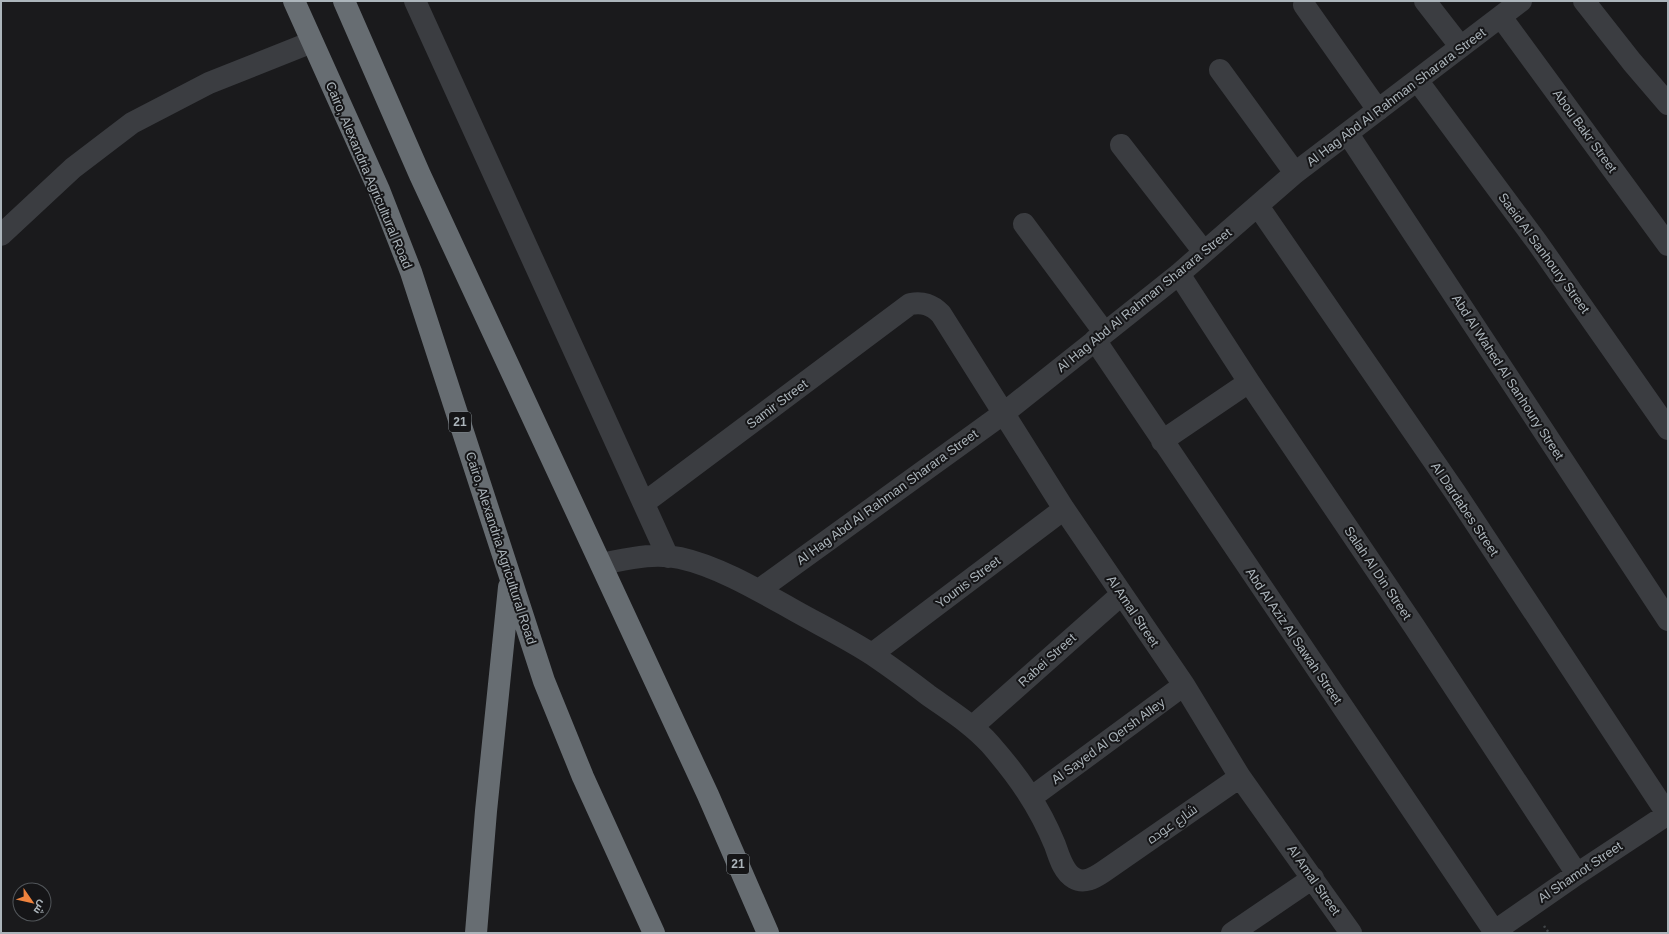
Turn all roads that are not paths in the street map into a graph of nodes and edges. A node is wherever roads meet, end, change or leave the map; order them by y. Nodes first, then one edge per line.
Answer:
1 (294, 1) edge
2 (344, 1) edge
3 (414, 1) edge
4 (1425, 1) edge
5 (1521, 1) edge
6 (1584, 1) edge
7 (1304, 5) dead end
8 (1501, 17) junction
9 (312, 42) junction
10 (1460, 46) junction
11 (1220, 70) dead end
12 (1417, 80) junction
13 (1668, 104) edge
14 (1378, 110) junction
15 (1348, 134) junction
16 (1121, 144) dead end
17 (1295, 173) junction
18 (1258, 206) junction
19 (1024, 224) dead end
20 (1, 234) edge
21 (1668, 245) edge
22 (1204, 252) junction
23 (1179, 274) junction
24 (910, 304) joint
25 (1099, 336) junction
26 (1249, 382) junction
27 (1004, 413) junction
28 (1668, 429) edge
29 (1162, 441) junction
30 (644, 503) junction
31 (1064, 509) junction
32 (668, 557) junction
33 (602, 564) junction
34 (510, 580) junction
35 (759, 590) junction
36 (1122, 594) junction
37 (1668, 620) edge
38 (872, 654) junction
39 (1184, 685) junction
40 (972, 727) junction
41 (1240, 776) junction
42 (1032, 797) junction
43 (1668, 814) edge
44 (1577, 874) junction
45 (1313, 878) junction
46 (1493, 932) edge
47 (476, 933) edge
48 (654, 933) edge
49 (768, 933) edge
50 (1232, 933) edge
51 (1351, 933) edge

1 - 9 highway, Cairo, Alexandria Agricultural Road / 21
2 - 33 highway, 21
3 - 30 street
4 - 10 street
5 - 8 street, Al Hag Abd Al Rahman Sharara Street
6 - 13 street
7 - 14 street
8 - 10 street, Al Hag Abd Al Rahman Sharara Street
8 - 21 street, Abou Bakr Street
9 - 20 street
9 - 34 highway, Cairo, Alexandria Agricultural Road / 21
10 - 12 street, Al Hag Abd Al Rahman Sharara Street
11 - 17 street
12 - 14 street, Al Hag Abd Al Rahman Sharara Street
12 - 28 street, Saeid Al Sanhoury Street
14 - 15 street, Al Hag Abd Al Rahman Sharara Street
15 - 17 street, Al Hag Abd Al Rahman Sharara Street
15 - 37 street, Abd Al Wahed Al Sanhoury Street
16 - 22 street
17 - 18 street, Al Hag Abd Al Rahman Sharara Street
18 - 22 street, Al Hag Abd Al Rahman Sharara Street
18 - 43 street, Al Dardabes Street
19 - 25 street, Abd Al Aziz Al Sawah Street
22 - 23 street, Al Hag Abd Al Rahman Sharara Street
23 - 25 street, Al Hag Abd Al Rahman Sharara Street
23 - 26 street, Salah Al Din Street
24 - 27 street, Al Amal Street
24 - 30 street, Samir Street
25 - 27 street, Al Hag Abd Al Rahman Sharara Street
25 - 29 street, Abd Al Aziz Al Sawah Street
26 - 29 street
26 - 44 street, Salah Al Din Street
27 - 31 street, Al Amal Street
27 - 35 street, Al Hag Abd Al Rahman Sharara Street
29 - 46 street, Abd Al Aziz Al Sawah Street
30 - 32 street
31 - 36 street, Al Amal Street
31 - 38 street, Younis Street
32 - 33 street
32 - 35 street
33 - 49 highway, 21
34 - 47 highway
34 - 48 highway, Cairo, Alexandria Agricultural Road / 21
35 - 38 street
36 - 39 street, Al Amal Street
36 - 40 street, Rabei Street
38 - 40 street
39 - 41 street, Al Amal Street
39 - 42 street, Al Sayed Al Qersh Alley
40 - 42 street
41 - 42 street, شارع عوده
41 - 45 street, Al Amal Street
43 - 44 street, Al Shamot Street
44 - 46 street, Al Shamot Street
45 - 50 street
45 - 51 street, Al Amal Street

